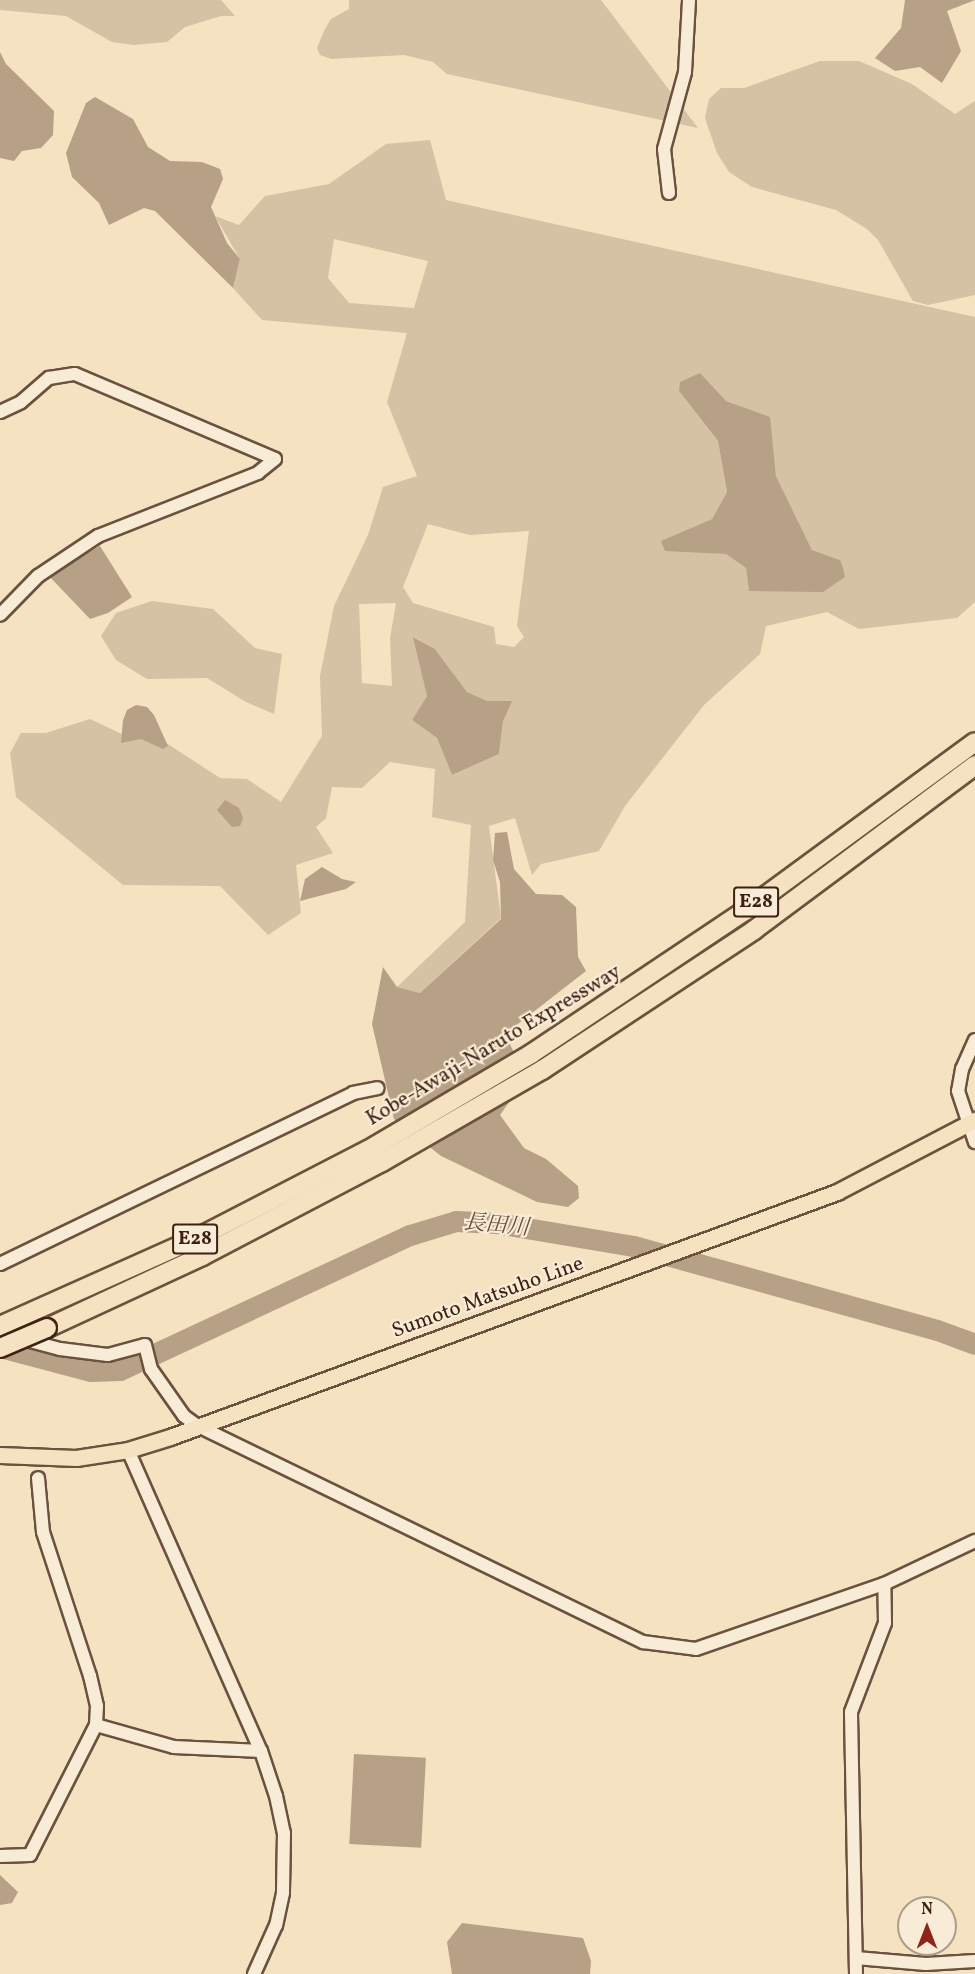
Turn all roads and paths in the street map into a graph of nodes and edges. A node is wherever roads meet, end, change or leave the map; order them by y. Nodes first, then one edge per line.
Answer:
1 (689, 0) edge
2 (669, 193) dead end
3 (0, 412) edge
4 (0, 615) edge
5 (975, 742) edge
6 (975, 765) edge
7 (975, 1040) edge
8 (378, 1088) dead end
9 (972, 1122) edge
10 (975, 1142) edge
11 (379, 1154) junction
12 (0, 1264) edge
13 (3, 1327) edge
14 (0, 1348) edge
15 (198, 1426) junction
16 (128, 1450) junction
17 (0, 1455) edge
18 (38, 1478) dead end
19 (975, 1541) edge
20 (885, 1584) junction
21 (96, 1725) junction
22 (261, 1751) junction
23 (0, 1856) edge
24 (856, 1958) junction
25 (975, 1961) edge
26 (254, 1974) edge
27 (856, 1974) edge

1 - 2 street
3 - 4 street
5 - 11 highway, Kobe-Awaji-Naruto Expressway / E28
6 - 11 highway, Kobe-Awaji-Naruto Expressway / E28
7 - 9 street
8 - 12 street
9 - 10 street
9 - 15 main road, Sumoto Matsuho Line
11 - 13 highway, Kobe-Awaji-Naruto Expressway / E28
11 - 14 highway, Kobe-Awaji-Naruto Expressway / E28, bridge
13 - 15 street
15 - 16 main road, Sumoto Matsuho Line
15 - 20 street
16 - 17 main road, Sumoto Matsuho Line
16 - 22 street
18 - 21 street
19 - 20 street
20 - 24 street
21 - 22 street
21 - 23 street
22 - 26 street
24 - 25 street
24 - 27 street

